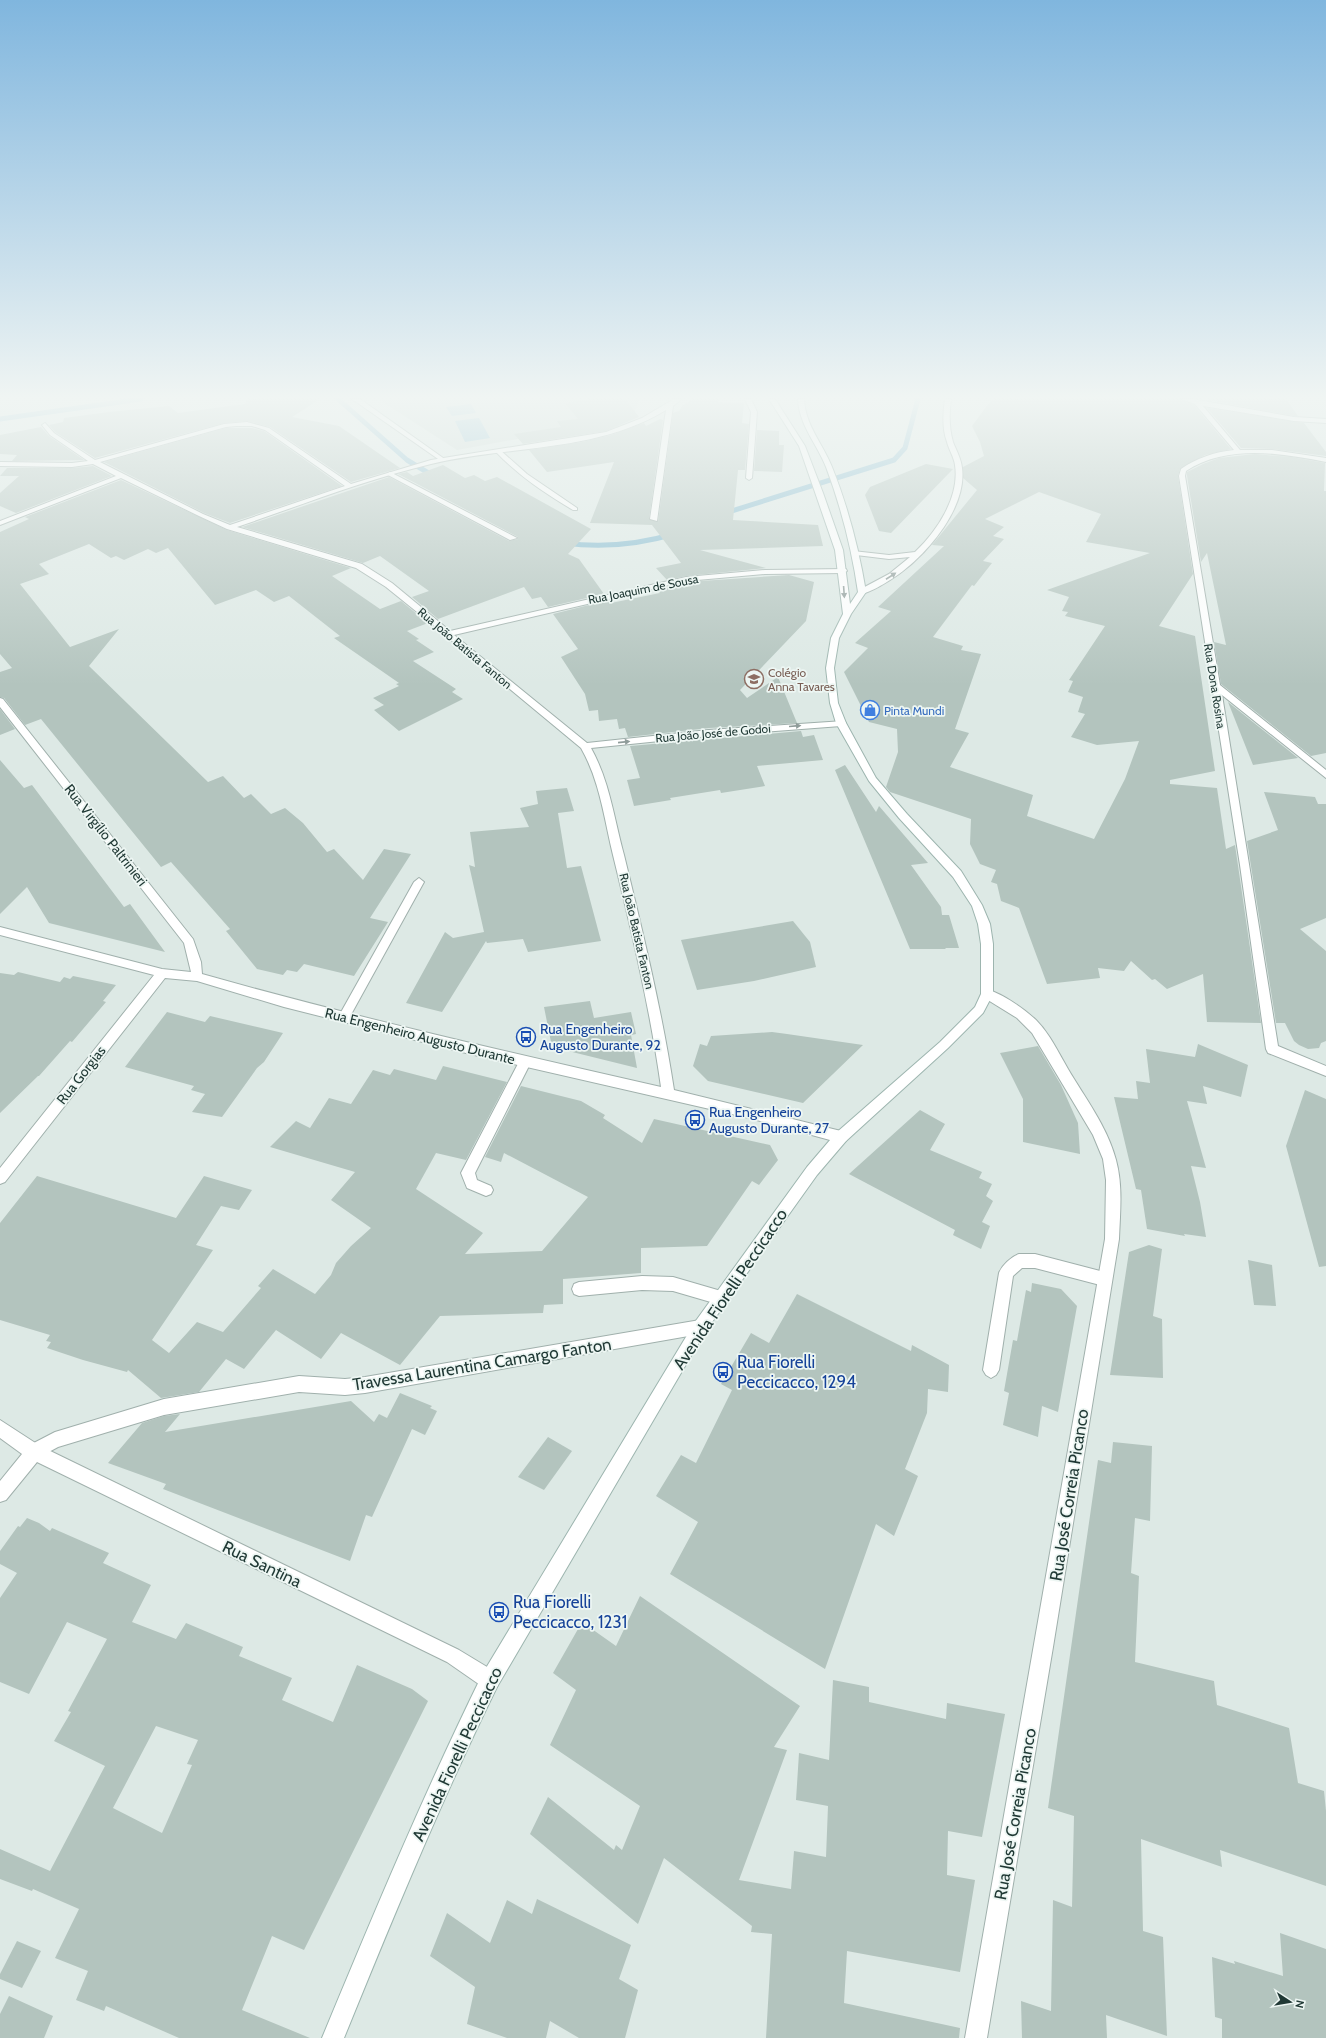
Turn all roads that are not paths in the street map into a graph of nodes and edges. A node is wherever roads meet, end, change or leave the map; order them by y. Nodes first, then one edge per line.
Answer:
1 (74, 494) edge
2 (158, 494) edge
3 (328, 494) edge
4 (431, 494) edge
5 (553, 494) edge
6 (657, 494) edge
7 (820, 494) edge
8 (838, 494) edge
9 (955, 494) edge
10 (1185, 494) edge
11 (575, 509) dead end
12 (654, 519) dead end
13 (0, 523) edge
14 (230, 527) junction
15 (513, 538) dead end
16 (856, 554) junction
17 (917, 554) junction
18 (843, 571) junction
19 (862, 592) junction
20 (847, 614) junction
21 (446, 634) junction
22 (1215, 685) junction
23 (0, 701) edge
24 (841, 723) junction
25 (585, 746) junction
26 (1326, 775) edge
27 (419, 882) dead end
28 (0, 931) edge
29 (162, 973) junction
30 (197, 977) junction
31 (986, 994) junction
32 (344, 1017) junction
33 (525, 1062) junction
34 (1326, 1071) edge
35 (668, 1094) junction
36 (841, 1137) junction
37 (0, 1178) edge
38 (486, 1190) dead end
39 (1104, 1279) junction
40 (580, 1289) dead end
41 (721, 1298) junction
42 (700, 1327) junction
43 (991, 1370) dead end
44 (0, 1428) edge
45 (34, 1452) junction
46 (0, 1494) edge
47 (490, 1680) junction
48 (333, 2038) edge
49 (976, 2038) edge

1 - 13 street
2 - 14 street, Rua João Batista Fanton
3 - 14 street
4 - 15 street
5 - 11 street
6 - 12 street
7 - 18 street
8 - 16 street
9 - 17 street, Avenida Fiorelli Peccicacco
10 - 22 street, Rua Dona Rosina
14 - 21 street, Rua João Batista Fanton
16 - 17 street
16 - 19 street
19 -> 17 street, Avenida Fiorelli Peccicacco
18 -> 20 street
18 - 21 street, Rua Joaquim de Sousa
19 - 20 street, Avenida Fiorelli Peccicacco
20 - 24 street, Avenida Fiorelli Peccicacco
21 - 25 street, Rua João Batista Fanton
22 - 26 street
22 - 34 street, Rua Dona Rosina
23 - 30 street, Rua Virgílio Paltrinieri
25 -> 24 street, Rua João José de Godoi
24 - 31 street, Avenida Fiorelli Peccicacco
25 - 35 street, Rua João Batista Fanton
27 - 32 street
28 - 29 street, Rua Engenheiro Augusto Durante
29 - 30 street, Rua Engenheiro Augusto Durante
29 - 37 street, Rua Gorgias
30 - 32 street, Rua Engenheiro Augusto Durante
31 - 36 street, Avenida Fiorelli Peccicacco
31 - 39 street, Rua José Correia Picanco
32 - 33 street, Rua Engenheiro Augusto Durante
33 - 35 street, Rua Engenheiro Augusto Durante
33 - 38 street
35 - 36 street, Rua Engenheiro Augusto Durante
36 - 41 street, Avenida Fiorelli Peccicacco
39 - 43 street
39 - 49 street, Rua José Correia Picanco
40 - 41 street
41 - 42 street, Avenida Fiorelli Peccicacco
42 - 45 street, Travessa Laurentina Camargo Fanton
42 - 47 street, Avenida Fiorelli Peccicacco
44 - 45 street
45 - 46 street
45 - 47 street, Rua Santina
47 - 48 street, Avenida Fiorelli Peccicacco

